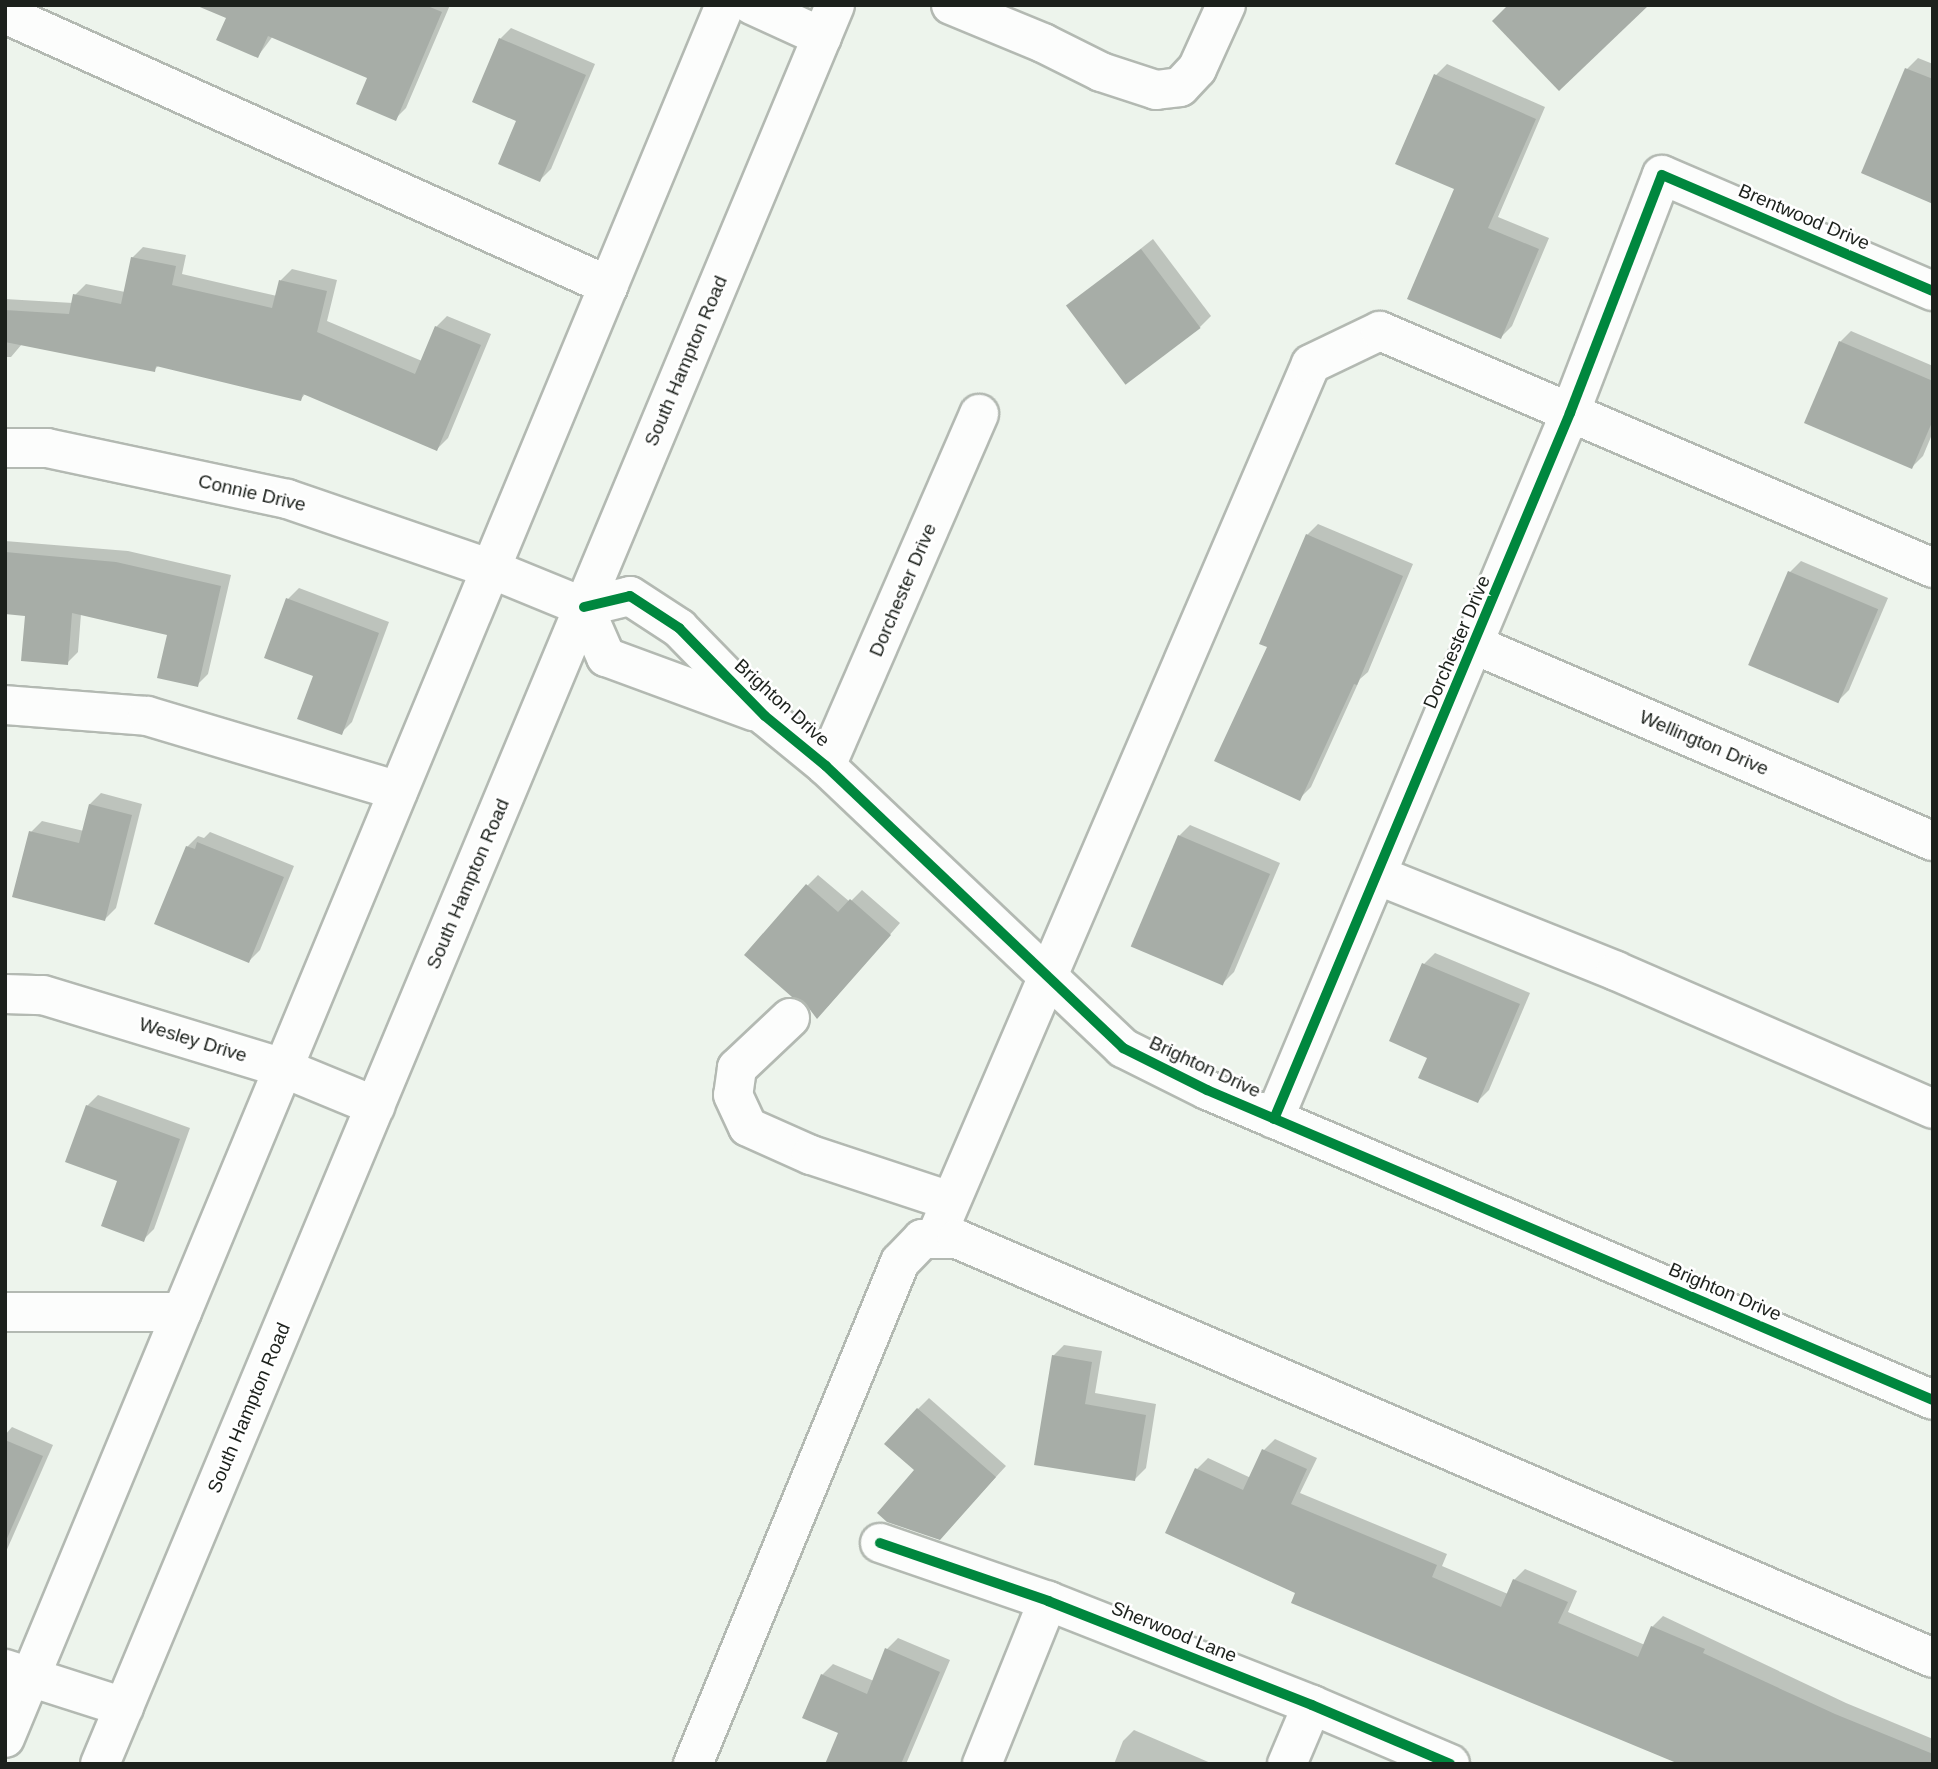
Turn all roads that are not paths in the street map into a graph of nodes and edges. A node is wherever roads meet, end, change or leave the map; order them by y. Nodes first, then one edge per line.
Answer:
1 (725, 5) edge
2 (752, 5) edge
3 (951, 5) edge
4 (1226, 5) edge
5 (5, 14) edge
6 (829, 21) edge
7 (1662, 174) joint
8 (609, 286) junction
9 (1933, 291) edge
10 (1570, 413) junction
11 (979, 414) dead end
12 (5, 448) edge
13 (1933, 568) edge
14 (491, 569) junction
15 (583, 607) junction
16 (1475, 645) junction
17 (5, 705) edge
18 (765, 716) junction
19 (826, 766) junction
20 (398, 791) junction
21 (1933, 841) edge
22 (1378, 876) junction
23 (1049, 978) junction
24 (5, 994) edge
25 (790, 1018) dead end
26 (283, 1068) junction
27 (375, 1106) junction
28 (1933, 1109) edge
29 (1274, 1119) junction
30 (950, 1201) junction
31 (935, 1239) junction
32 (5, 1311) edge
33 (182, 1312) junction
34 (1933, 1400) edge
35 (880, 1543) dead end
36 (1048, 1601) junction
37 (1933, 1658) edge
38 (18, 1673) edge
39 (1312, 1705) junction
40 (124, 1707) junction
41 (5, 1738) edge
42 (100, 1764) edge
43 (694, 1764) edge
44 (982, 1764) edge
45 (1287, 1764) edge
46 (1450, 1764) edge

1 - 8 street
2 - 6 street
3 - 4 street
5 - 8 street
6 - 15 street, South Hampton Road
7 - 9 street, Brentwood Drive
7 - 10 street, Dorchester Drive
8 - 14 street
10 - 13 street
10 - 16 street, Dorchester Drive
10 - 23 street
11 - 19 street, Dorchester Drive
12 - 14 street, Connie Drive
14 - 15 street, Connie Drive
14 - 20 street
15 - 18 street, Brighton Drive
15 - 18 street, Brighton Drive
15 - 27 street, South Hampton Road
16 - 21 street, Wellington Drive
16 - 22 street, Dorchester Drive
17 - 20 street
18 - 19 street, Brighton Drive
19 - 23 street, Brighton Drive
20 - 26 street
22 - 28 street
22 - 29 street, Dorchester Drive
23 - 29 street, Brighton Drive
23 - 30 street
24 - 26 street, Wesley Drive
25 - 30 street
26 - 27 street, Wesley Drive
26 - 33 street
27 - 40 street, South Hampton Road
29 - 34 street, Brighton Drive
30 - 31 street
31 - 37 street
31 - 43 street
32 - 33 street
33 - 38 street
35 - 36 street, Sherwood Lane
36 - 39 street, Sherwood Lane
36 - 44 street
38 - 40 street
38 - 41 street
39 - 45 street
39 - 46 street, Sherwood Lane
40 - 42 street, South Hampton Road

